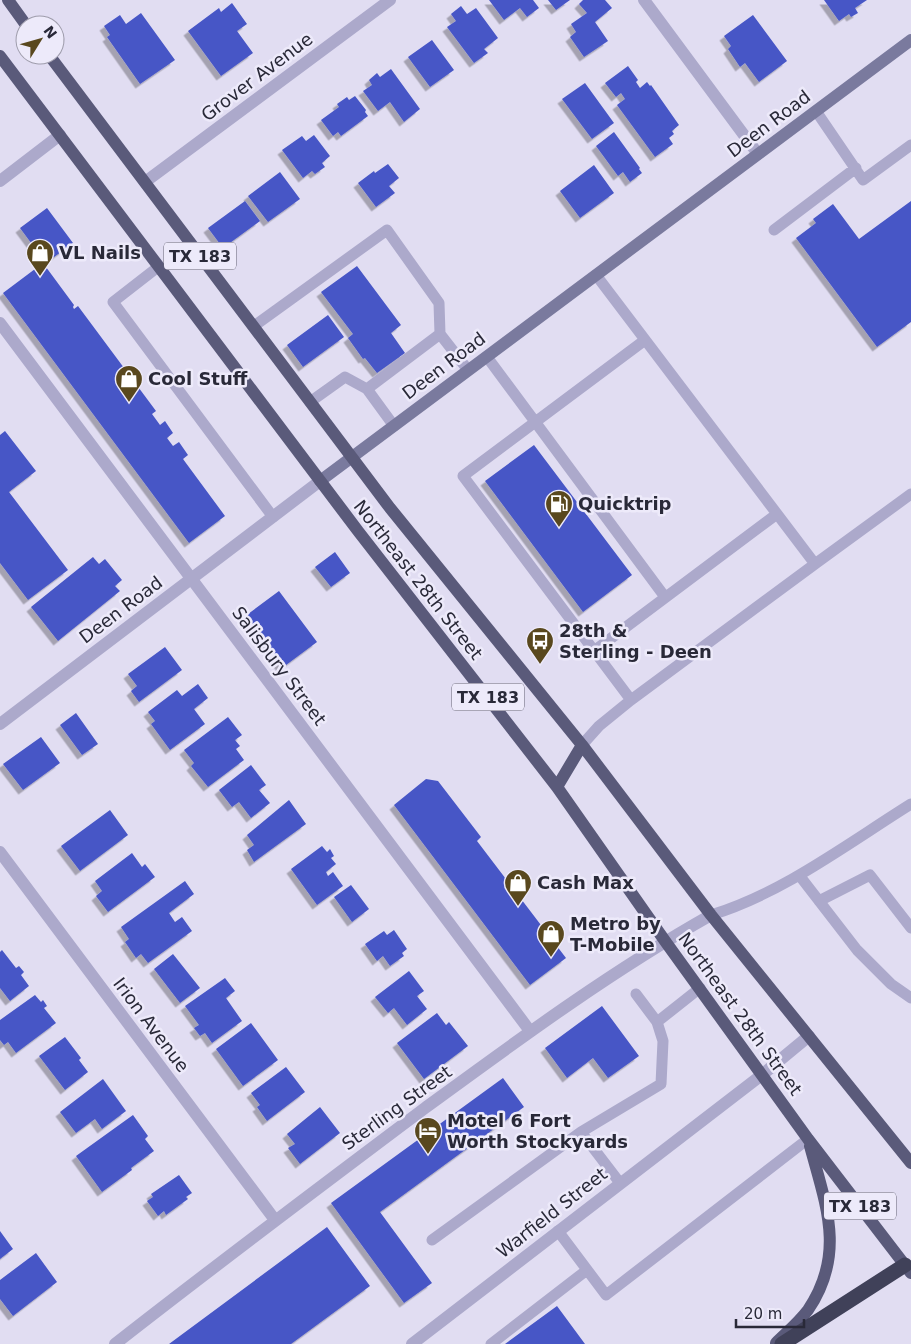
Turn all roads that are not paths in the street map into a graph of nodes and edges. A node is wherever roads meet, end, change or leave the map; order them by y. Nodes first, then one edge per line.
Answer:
1 (8, 0) edge
2 (390, 0) edge
3 (644, 0) edge
4 (19, 15) edge
5 (911, 40) edge
6 (0, 56) edge
7 (57, 65) edge
8 (816, 111) junction
9 (60, 135) junction
10 (911, 145) edge
11 (758, 154) junction
12 (856, 168) junction
13 (0, 181) edge
14 (145, 182) junction
15 (774, 230) dead end
16 (158, 266) junction
17 (596, 275) junction
18 (0, 323) edge
19 (254, 326) junction
20 (440, 334) junction
21 (645, 340) junction
22 (487, 357) junction
23 (468, 370) junction
24 (367, 389) junction
25 (310, 402) junction
26 (535, 422) junction
27 (394, 426) junction
28 (352, 456) junction
29 (320, 481) junction
30 (911, 494) edge
31 (777, 514) junction
32 (273, 517) junction
33 (815, 564) junction
34 (192, 579) junction
35 (665, 597) junction
36 (594, 650) junction
37 (631, 700) junction
38 (0, 724) edge
39 (582, 745) junction
40 (558, 787) junction
41 (911, 804) edge
42 (0, 852) edge
43 (799, 875) junction
44 (819, 901) junction
45 (711, 916) junction
46 (911, 928) edge
47 (665, 941) junction
48 (700, 988) junction
49 (636, 994) dead end
50 (911, 998) edge
51 (657, 1022) junction
52 (530, 1031) junction
53 (809, 1036) junction
54 (763, 1074) junction
55 (581, 1132) junction
56 (808, 1139) junction
57 (895, 1142) junction
58 (911, 1149) edge
59 (911, 1163) edge
60 (620, 1182) junction
61 (275, 1220) junction
62 (558, 1231) junction
63 (432, 1240) dead end
64 (909, 1266) edge
65 (587, 1270) junction
66 (115, 1344) edge
67 (412, 1344) edge
68 (491, 1344) edge
69 (775, 1344) edge
70 (782, 1344) edge

1 - 4 main road
2 - 14 street, Grover Avenue
3 - 11 street
5 - 8 street, Deen Road
6 - 9 main road, Northeast 28th Street / TX 183
7 - 14 main road, Northeast 28th Street / TX 183
8 - 11 street, Deen Road
8 - 12 lane
9 - 13 street
9 - 16 main road, Northeast 28th Street / TX 183
10 - 12 lane
11 - 17 street, Deen Road
12 - 15 lane
14 - 19 main road, Northeast 28th Street / TX 183
16 - 29 main road, Northeast 28th Street / TX 183
16 - 32 lane
17 - 21 lane
17 - 22 street, Deen Road
18 - 34 street, Salisbury Street
19 - 20 lane
19 - 25 main road, Northeast 28th Street / TX 183
20 - 23 lane
20 - 24 lane
21 - 26 lane
21 - 31 lane
22 - 23 street, Deen Road
22 - 26 lane
23 - 27 street, Deen Road
24 - 25 lane
24 - 27 lane
25 - 28 main road, Northeast 28th Street / TX 183
26 - 35 lane
26 - 36 lane
27 - 28 street, Deen Road
28 - 29 street, Deen Road
28 - 39 main road, Northeast 28th Street / TX 183
29 - 32 street, Deen Road
29 - 40 main road, Northeast 28th Street / TX 183
30 - 33 lane
31 - 33 lane
31 - 35 lane
32 - 34 street, Deen Road
33 - 37 lane
34 - 38 street, Deen Road
34 - 52 street, Salisbury Street
35 - 36 lane
36 - 37 lane
37 - 39 lane
39 - 40 main road
39 - 45 main road, Northeast 28th Street / TX 183
40 - 47 main road, Northeast 28th Street / TX 183
41 - 43 lane
42 - 61 street, Irion Avenue
43 - 44 lane
43 - 45 lane
44 - 46 lane
44 - 50 lane
45 - 47 street, Sterling Street
45 - 53 main road, Northeast 28th Street / TX 183
47 - 48 main road, Northeast 28th Street / TX 183
47 - 52 street, Sterling Street
48 - 51 lane
48 - 54 main road, Northeast 28th Street / TX 183
49 - 51 lane
51 - 55 lane
52 - 61 street, Sterling Street
53 - 54 street, Warfield Street
53 - 57 main road, Northeast 28th Street / TX 183
54 - 56 main road, Northeast 28th Street / TX 183
54 - 60 street, Warfield Street
55 - 60 lane
55 - 63 lane
56 - 64 main road, Northeast 28th Street / TX 183
56 - 65 lane
56 - 69 main road
57 - 58 main road
57 - 59 main road, Northeast 28th Street / TX 183
60 - 62 street, Warfield Street
61 - 66 street, Sterling Street
62 - 65 lane
62 - 67 street, Warfield Street
64 - 70 highway
65 - 68 lane

